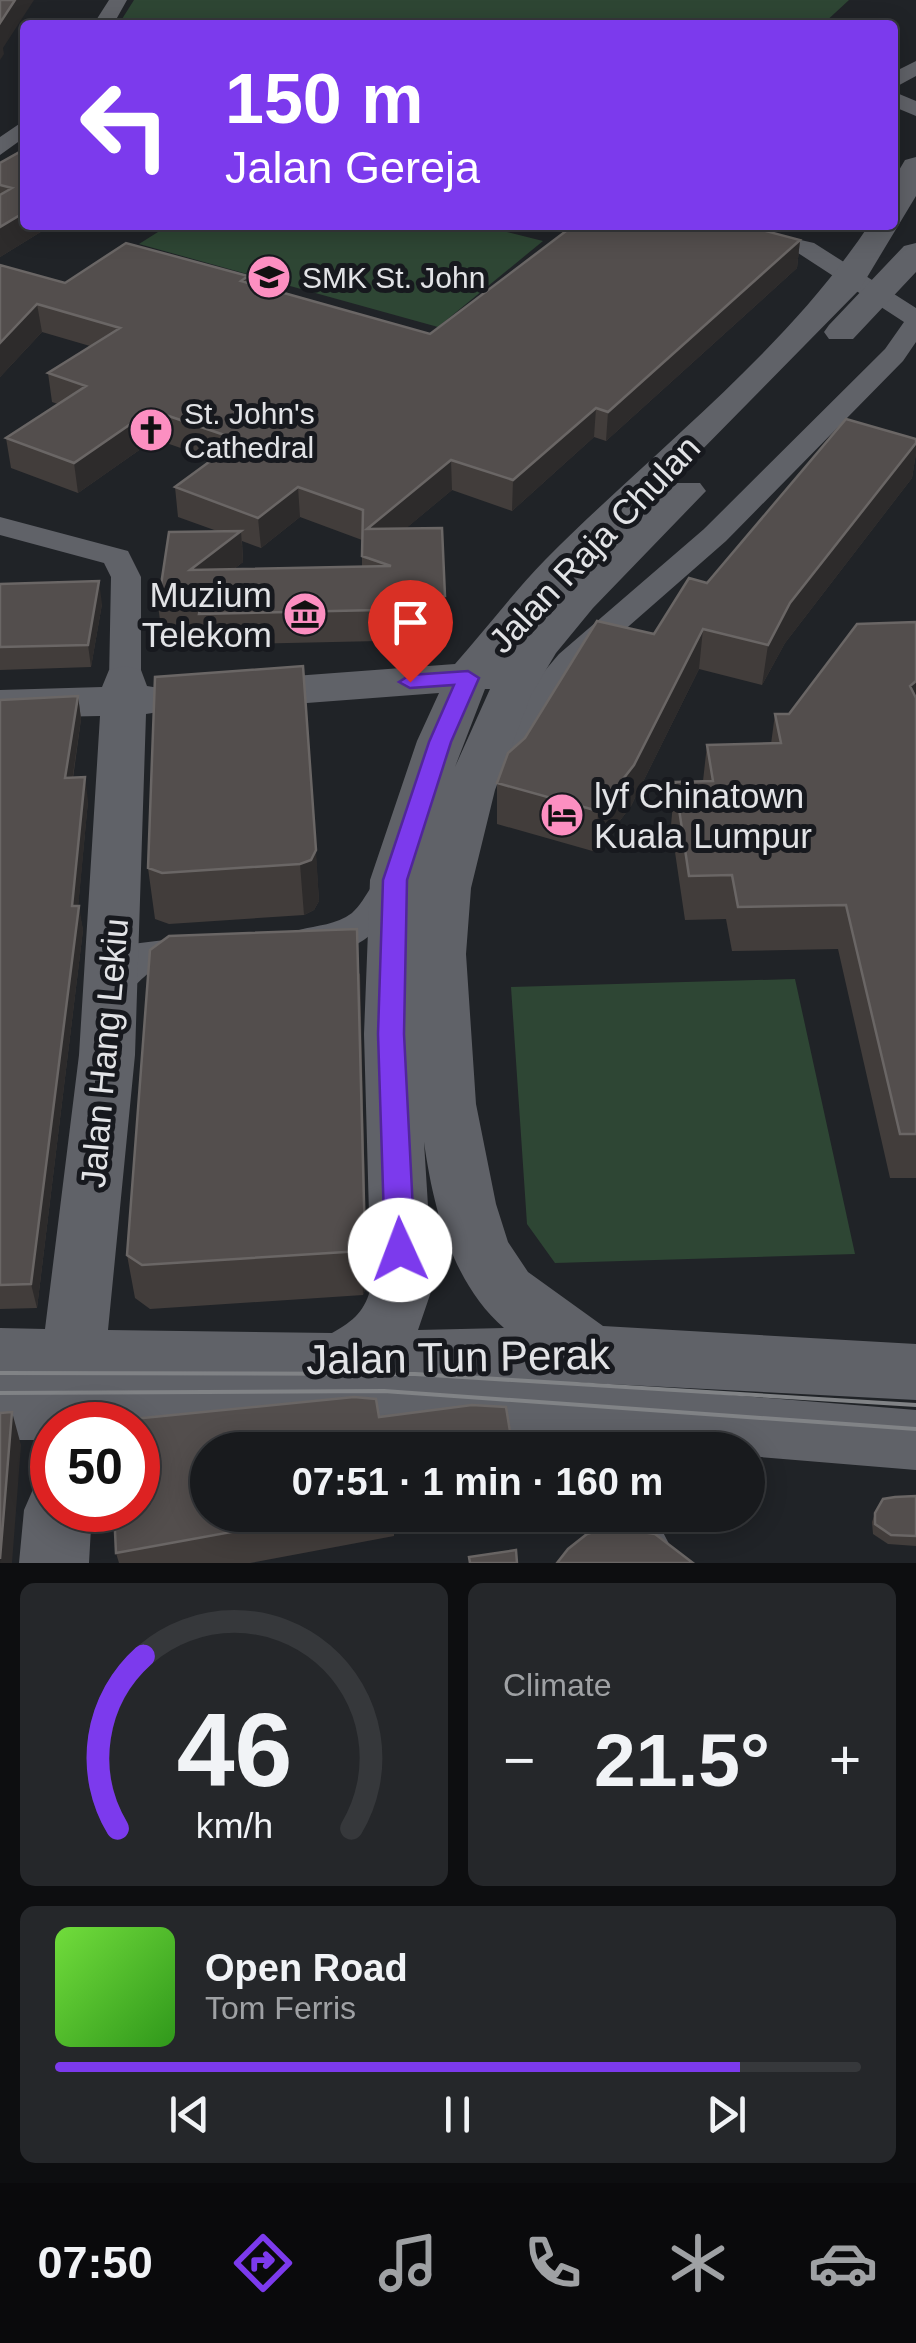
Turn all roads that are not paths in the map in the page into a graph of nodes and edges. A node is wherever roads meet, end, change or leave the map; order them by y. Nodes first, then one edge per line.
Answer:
1 (20, 130) edge
2 (0, 148) edge
3 (916, 166) edge
4 (916, 179) edge
5 (916, 204) edge
6 (916, 214) edge
7 (736, 234) edge
8 (810, 236) edge
9 (901, 252) edge
10 (916, 321) edge
11 (916, 367) edge
12 (860, 386) junction
13 (0, 526) edge
14 (494, 666) junction
15 (0, 683) edge
16 (381, 684) junction
17 (124, 691) junction
18 (0, 704) edge
19 (461, 755) junction
20 (395, 880) junction
21 (280, 943) edge
22 (226, 947) edge
23 (111, 986) junction
24 (593, 1353) junction
25 (0, 1356) edge
26 (337, 1360) junction
27 (916, 1372) edge
28 (68, 1397) edge
29 (0, 1411) edge
30 (624, 1432) edge
31 (765, 1438) edge
32 (916, 1440) edge
33 (56, 1532) edge
34 (637, 1532) edge
35 (54, 1563) edge
36 (654, 1563) edge

1 - 2 street
3 - 9 main road, Jalan Raja Chulan
4 - 5 main road
6 - 9 main road
7 - 8 street
8 - 9 street
8 - 10 street
9 - 14 main road, Jalan Raja Chulan
10 - 12 street
11 - 12 street
12 - 19 street
13 - 17 street
14 - 16 main road
14 - 17 main road
14 - 19 main road, Jalan Raja Chulan
15 - 17 main road
16 - 17 main road
16 - 19 main road
17 - 18 main road
17 - 23 main road, Jalan Hang Lekiu
19 - 20 main road, Jalan Raja Chulan
19 - 24 main road, Jalan Raja Chulan
20 - 21 street
20 - 26 main road, Jalan Raja Chulan
22 - 23 street
23 - 28 main road, Jalan Hang Lekiu
24 - 26 main road, Jalan Tun Perak
24 - 27 main road, Jalan Tun Perak
25 - 28 main road, Jalan Tun Perak
26 - 28 main road, Jalan Tun Perak
28 - 29 main road, Jalan Tun Perak
28 - 30 main road, Jalan Tun Perak
31 - 32 main road, Jalan Tun Perak
33 - 35 main road
34 - 36 street

